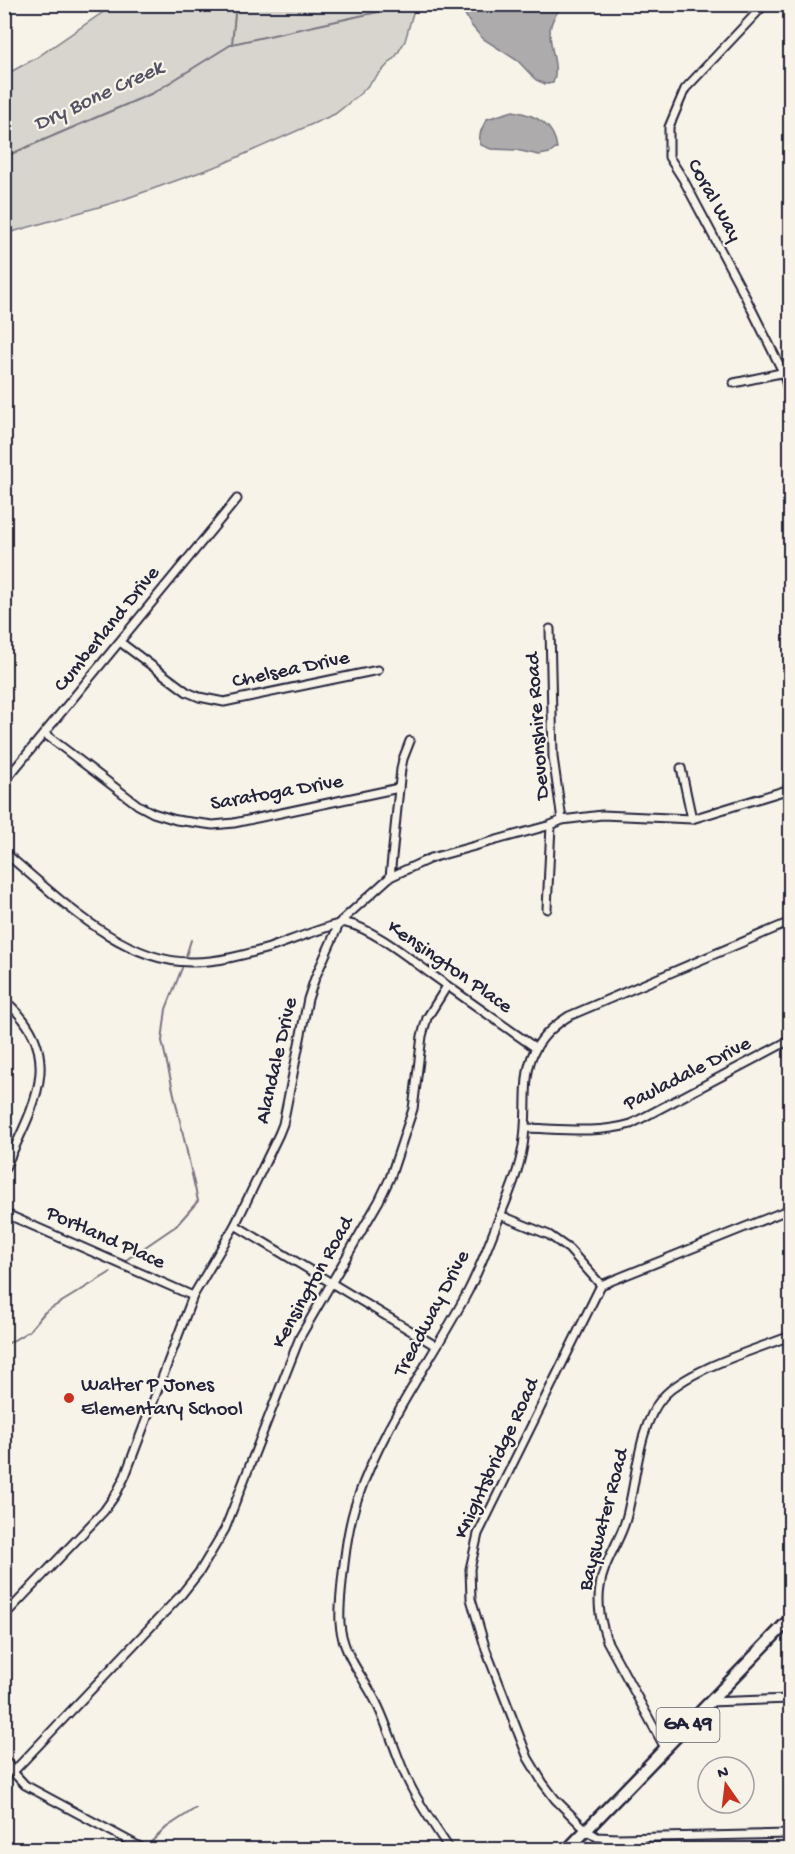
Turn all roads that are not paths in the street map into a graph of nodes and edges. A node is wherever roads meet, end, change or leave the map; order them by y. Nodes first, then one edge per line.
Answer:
1 (765, 4) edge
2 (787, 373) edge
3 (734, 383) dead end
4 (790, 399) edge
5 (237, 499) dead end
6 (550, 629) dead end
7 (120, 642) junction
8 (378, 670) dead end
9 (45, 734) junction
10 (410, 741) dead end
11 (681, 768) dead end
12 (4, 782) edge
13 (399, 788) junction
14 (790, 789) edge
15 (692, 819) junction
16 (562, 820) junction
17 (552, 825) junction
18 (4, 852) edge
19 (390, 878) junction
20 (547, 909) dead end
21 (340, 922) junction
22 (790, 922) edge
23 (447, 986) junction
24 (4, 1000) edge
25 (790, 1040) edge
26 (536, 1048) junction
27 (526, 1128) junction
28 (4, 1170) edge
29 (790, 1209) edge
30 (4, 1213) edge
31 (500, 1215) junction
32 (235, 1225) junction
33 (332, 1284) junction
34 (601, 1285) junction
35 (193, 1296) junction
36 (790, 1336) edge
37 (436, 1346) junction
38 (4, 1616) edge
39 (790, 1619) edge
40 (790, 1699) edge
41 (710, 1702) junction
42 (665, 1748) junction
43 (4, 1758) edge
44 (13, 1772) junction
45 (586, 1830) junction
46 (790, 1834) edge
47 (146, 1850) edge
48 (450, 1850) edge
49 (567, 1850) edge

1 - 2 street, Coral Way
2 - 3 street
2 - 4 street, Coral Way
5 - 7 street, Cumberland Drive
6 - 16 street, Devonshire Road
7 - 8 street, Chelsea Drive
7 - 9 street, Cumberland Drive
9 - 12 street, Cumberland Drive
9 - 13 street, Saratoga Drive
10 - 13 street
11 - 15 street
13 - 19 street
14 - 15 street, Alandale Drive
15 - 16 street, Alandale Drive
16 - 17 street, Alandale Drive
17 - 19 street, Alandale Drive
17 - 20 street
18 - 21 street
19 - 21 street, Alandale Drive
21 - 23 street, Kensington Place
21 - 32 street, Alandale Drive
22 - 26 street, Treadway Drive
23 - 26 street, Kensington Place
23 - 33 street, Kensington Road
24 - 28 street
25 - 27 street, Pauladale Drive
26 - 27 street, Treadway Drive
27 - 31 street, Treadway Drive
29 - 34 street
30 - 35 street, Portland Place
31 - 34 street
31 - 37 street, Treadway Drive
32 - 33 street
32 - 35 street, Alandale Drive
33 - 37 street
33 - 44 street, Kensington Road
34 - 45 street, Knightsbridge Road
35 - 38 street, Alandale Drive
36 - 42 street, Bayswater Road
37 - 48 street, Treadway Drive
39 - 41 main road, GA 49
40 - 41 street
41 - 42 main road, GA 49
42 - 45 main road, GA 49
43 - 44 street
44 - 47 street
45 - 46 street
45 - 49 main road, GA 49

